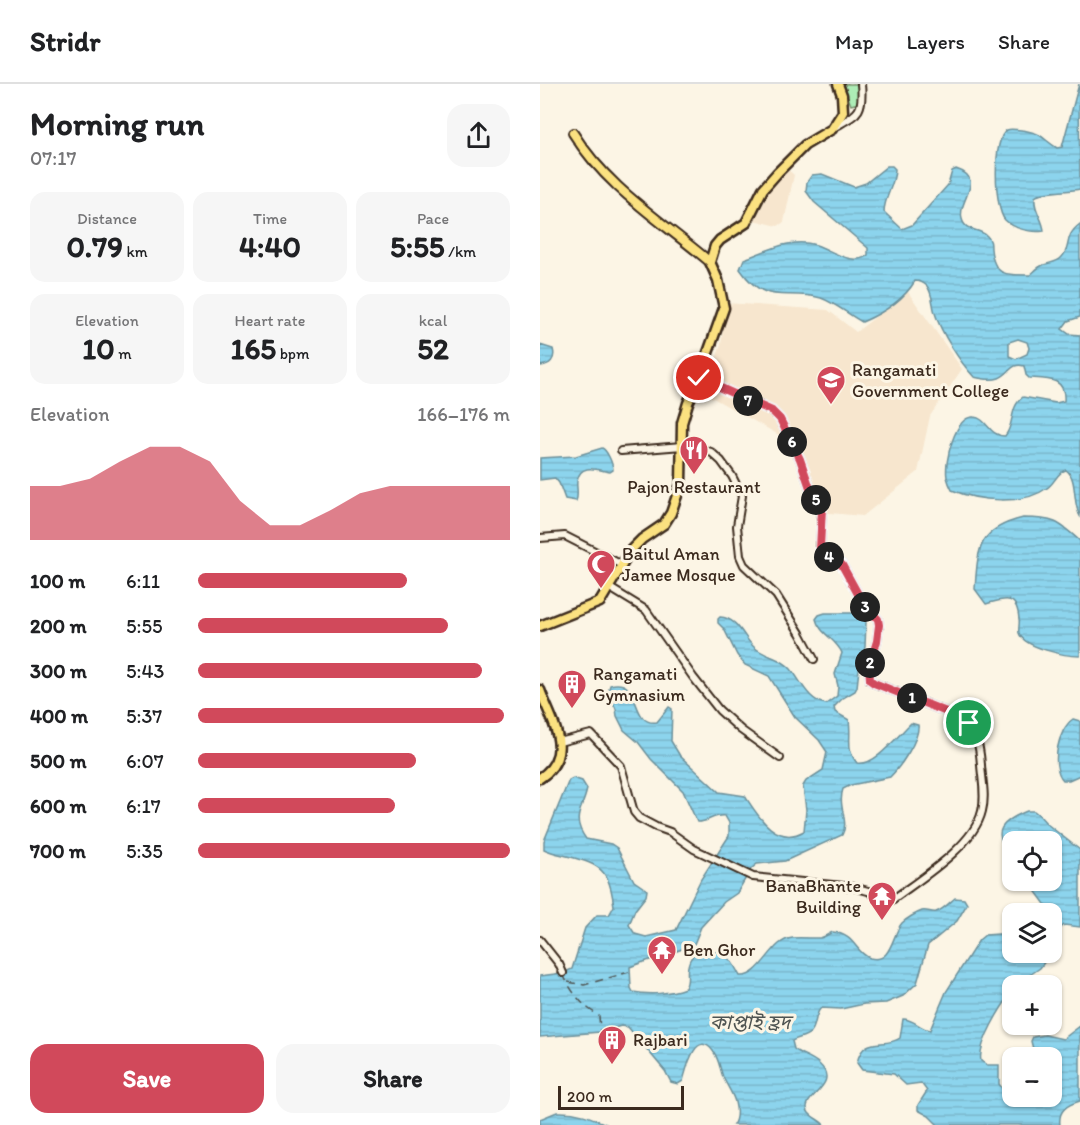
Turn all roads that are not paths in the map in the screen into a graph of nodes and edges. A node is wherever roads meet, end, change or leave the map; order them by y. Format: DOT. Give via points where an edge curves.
graph roads {
  1 [pos="838,84"];
  2 [pos="861,84"];
  3 [pos="832,129"];
  4 [pos="573,133"];
  5 [pos="710,262"];
  6 [pos="699,378"];
  7 [pos="683,449"];
  8 [pos="621,451"];
  9 [pos="540,538"];
  10 [pos="622,565"];
  11 [pos="610,588"];
  12 [pos="540,626"];
  13 [pos="814,659"];
  14 [pos="540,690"];
  15 [pos="559,742"];
  16 [pos="780,758"];
  17 [pos="540,778"];
  18 [pos="540,940"];
  19 [pos="563,974"];
  1 -- 3 [label="highway" via="843,112"];
  2 -- 3 [label="street" via="863,102 857,114"];
  3 -- 5 [label="highway" via="806,145 778,172 763,189 746,223 715,246"];
  4 -- 5 [label="main road" via="598,167 634,203"];
  5 -- 6 [label="highway" via="723,308"];
  6 -- 7 [label="highway" via="682,423"];
  6 -- 15 [label="street" via="772,411 780,419 822,509 820,548 842,565 879,625 869,667 870,680 964,719 973,728 984,799 980,820 948,857 889,901 853,887 753,877 639,818 621,766 591,734"];
  7 -- 8 [label="street"];
  7 -- 10 [label="highway" via="681,484 671,513 664,524 631,550"];
  7 -- 13 [label="street" via="711,452 732,476 742,496 737,526 744,565 776,595"];
  9 -- 10 [label="street" via="565,536"];
  10 -- 11 [label="highway"];
  11 -- 12 [label="highway" via="600,602"];
  11 -- 16 [label="street" via="646,610 719,710"];
  14 -- 15 [label="highway"];
  15 -- 17 [label="highway" via="558,760"];
  18 -- 19 [label="street"];
}
